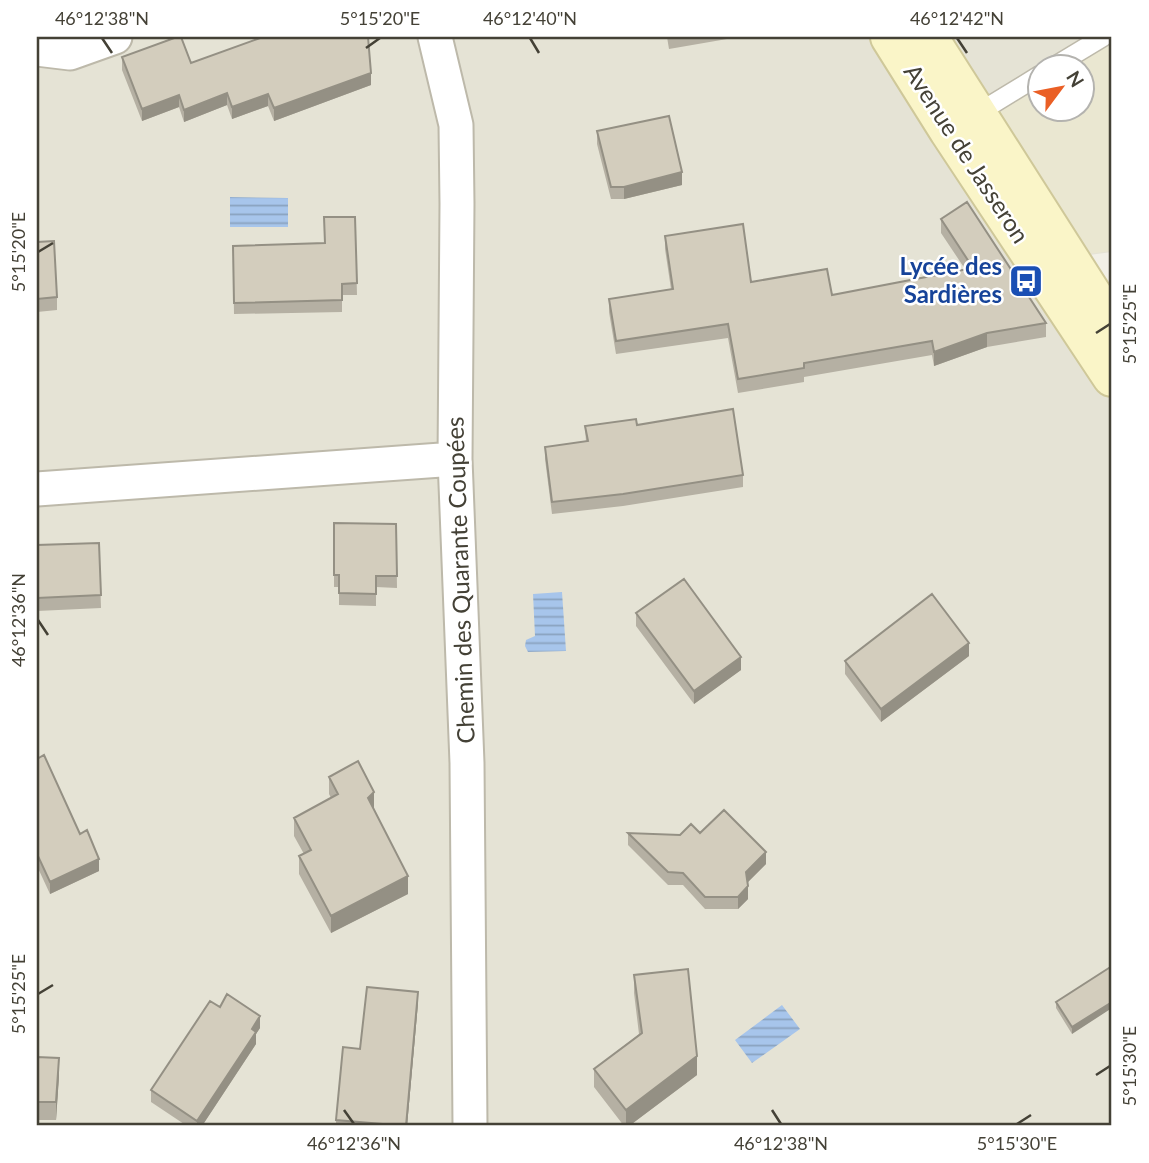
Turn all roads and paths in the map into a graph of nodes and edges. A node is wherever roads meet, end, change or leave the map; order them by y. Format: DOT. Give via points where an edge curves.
graph roads {
  1 [pos="115,37"];
  2 [pos="435,37"];
  3 [pos="890,37"];
  4 [pos="928,37"];
  5 [pos="1103,37"];
  6 [pos="37,49"];
  7 [pos="1078,52"];
  8 [pos="1026,84"];
  9 [pos="963,123"];
  10 [pos="1112,326"];
  11 [pos="1112,377"];
  12 [pos="455,459"];
  13 [pos="37,489"];
  14 [pos="470,1126"];
  1 -- 6 [label="street" via="70,53"];
  2 -- 12 [label="street, Chemin des Quarante Coupées" via="456,125"];
  3 -- 9 [label="main road, Avenue de Jasseron"];
  4 -- 9 [label="main road, Avenue de Jasseron"];
  5 -- 7 [label="lane"];
  8 -- 9 [label="lane"];
  9 -- 10 [label="main road, Avenue de Jasseron"];
  9 -- 11 [label="main road, Avenue de Jasseron"];
  12 -- 13 [label="street"];
  12 -- 14 [label="street, Chemin des Quarante Coupées" via="467,763"];
}
